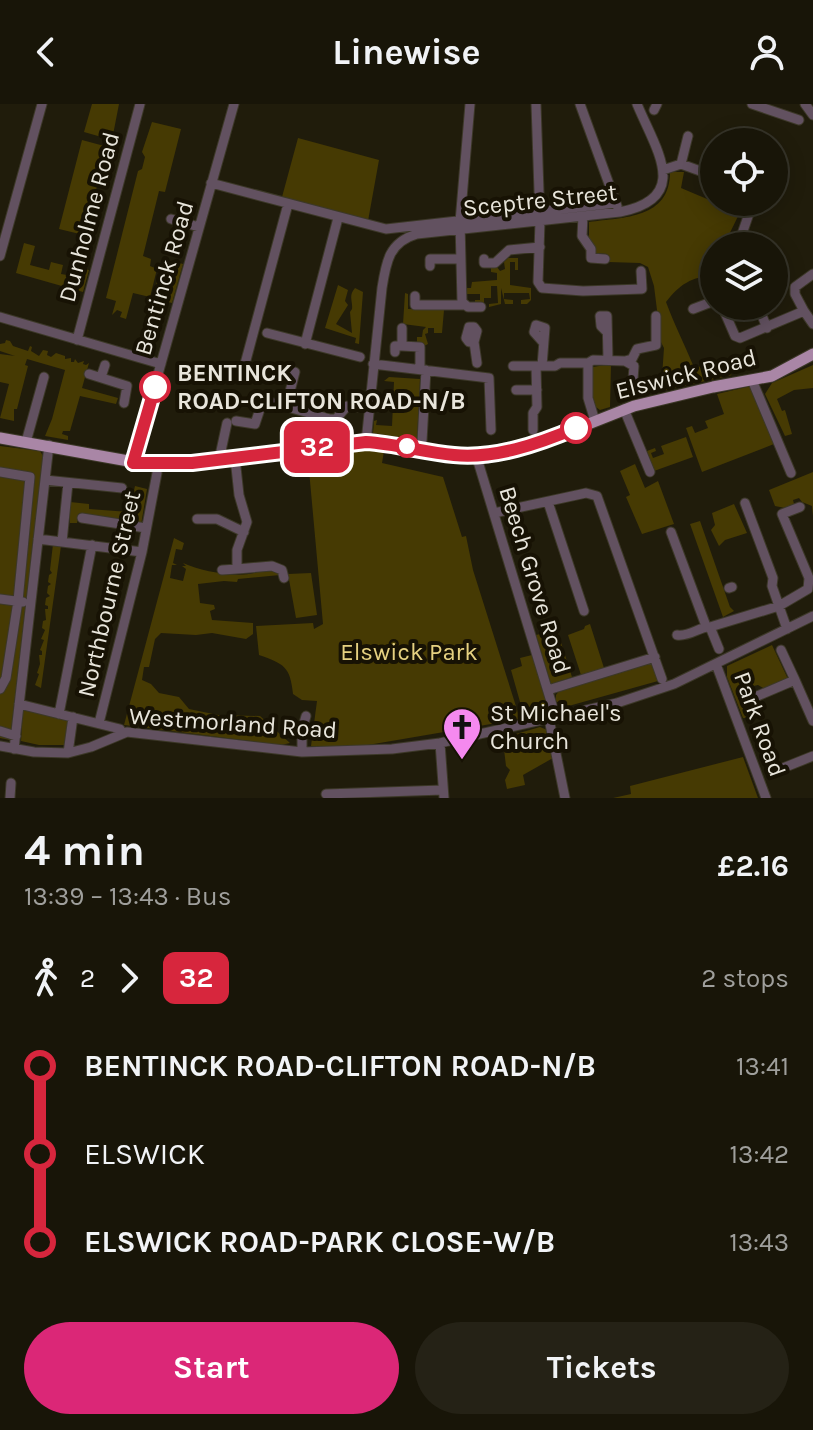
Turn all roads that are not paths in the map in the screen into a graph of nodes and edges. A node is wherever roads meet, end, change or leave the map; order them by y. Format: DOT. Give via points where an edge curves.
graph roads {
  1 [pos="140,104"];
  2 [pos="234,104"];
  3 [pos="470,104"];
  4 [pos="536,104"];
  5 [pos="580,104"];
  6 [pos="637,104"];
  7 [pos="752,104"];
  8 [pos="805,104"];
  9 [pos="39,105"];
  10 [pos="813,115"];
  11 [pos="799,120"];
  12 [pos="688,136"];
  13 [pos="681,164"];
  14 [pos="663,170"];
  15 [pos="700,171"];
  16 [pos="211,183"];
  17 [pos="288,204"];
  18 [pos="618,207"];
  19 [pos="583,216"];
  20 [pos="748,216"];
  21 [pos="539,217"];
  22 [pos="338,218"];
  23 [pos="5,219"];
  24 [pos="171,219"];
  25 [pos="460,226"];
  26 [pos="199,227"];
  27 [pos="743,231"];
  28 [pos="540,247"];
  29 [pos="0,256"];
  30 [pos="456,259"];
  31 [pos="484,259"];
  32 [pos="605,259"];
  33 [pos="430,266"];
  34 [pos="641,271"];
  35 [pos="813,274"];
  36 [pos="415,296"];
  37 [pos="459,305"];
  38 [pos="700,306"];
  39 [pos="481,307"];
  40 [pos="693,309"];
  41 [pos="804,311"];
  42 [pos="656,316"];
  43 [pos="0,317"];
  44 [pos="729,320"];
  45 [pos="764,320"];
  46 [pos="813,324"];
  47 [pos="402,328"];
  48 [pos="767,328"];
  49 [pos="265,331"];
  50 [pos="607,332"];
  51 [pos="77,340"];
  52 [pos="542,341"];
  53 [pos="474,342"];
  54 [pos="305,344"];
  55 [pos="110,349"];
  56 [pos="813,354"];
  57 [pos="365,359"];
  58 [pos="608,359"];
  59 [pos="625,361"];
  60 [pos="540,362"];
  61 [pos="477,363"];
  62 [pos="588,363"];
  63 [pos="161,364"];
  64 [pos="513,366"];
  65 [pos="423,370"];
  66 [pos="295,372"];
  67 [pos="89,374"];
  68 [pos="242,375"];
  69 [pos="44,377"];
  70 [pos="101,377"];
  71 [pos="752,380"];
  72 [pos="516,390"];
  73 [pos="537,390"];
  74 [pos="632,393"];
  75 [pos="124,403"];
  76 [pos="286,407"];
  77 [pos="369,408"];
  78 [pos="624,409"];
  79 [pos="595,421"];
  80 [pos="491,430"];
  81 [pos="533,430"];
  82 [pos="0,438"];
  83 [pos="422,441"];
  84 [pos="26,442"];
  85 [pos="366,442"];
  86 [pos="49,445"];
  87 [pos="476,455"];
  88 [pos="235,458"];
  89 [pos="219,460"];
  90 [pos="133,463"];
  91 [pos="0,472"];
  92 [pos="650,472"];
  93 [pos="157,473"];
  94 [pos="791,473"];
  95 [pos="45,480"];
  96 [pos="68,483"];
  97 [pos="122,488"];
  98 [pos="548,502"];
  99 [pos="745,503"];
  100 [pos="800,507"];
  101 [pos="494,513"];
  102 [pos="82,518"];
  103 [pos="197,519"];
  104 [pos="146,528"];
  105 [pos="244,532"];
  106 [pos="671,532"];
  107 [pos="38,539"];
  108 [pos="62,542"];
  109 [pos="92,545"];
  110 [pos="142,552"];
  111 [pos="237,569"];
  112 [pos="222,570"];
  113 [pos="284,578"];
  114 [pos="0,599"];
  115 [pos="22,602"];
  116 [pos="779,606"];
  117 [pos="584,611"];
  118 [pos="813,616"];
  119 [pos="708,626"];
  120 [pos="787,629"];
  121 [pos="677,635"];
  122 [pos="719,649"];
  123 [pos="781,650"];
  124 [pos="655,657"];
  125 [pos="716,664"];
  126 [pos="662,679"];
  127 [pos="795,680"];
  128 [pos="0,689"];
  129 [pos="548,690"];
  130 [pos="755,697"];
  131 [pos="19,704"];
  132 [pos="59,714"];
  133 [pos="306,716"];
  134 [pos="73,717"];
  135 [pos="552,718"];
  136 [pos="813,721"];
  137 [pos="99,723"];
  138 [pos="0,731"];
  139 [pos="122,733"];
  140 [pos="16,736"];
  141 [pos="440,743"];
  142 [pos="0,746"];
  143 [pos="14,749"];
  144 [pos="302,752"];
  145 [pos="68,753"];
  146 [pos="813,756"];
  147 [pos="783,768"];
  148 [pos="11,783"];
  149 [pos="326,794"];
  150 [pos="443,794"];
  151 [pos="10,798"];
  152 [pos="565,798"];
  153 [pos="766,798"];
  1 -- 51 [label="street, Dunholme Road"];
  2 -- 16 [label="street, Bentinck Road"];
  3 -- 25 [label="street"];
  4 -- 21 [label="street"];
  5 -- 18 [label="street"];
  6 -- 14 [label="street"];
  7 -- 11 [label="street"];
  8 -- 10 [label="street"];
  9 -- 23 [label="street"];
  12 -- 13 [label="street"];
  13 -- 14 [label="street"];
  13 -- 15 [label="street"];
  14 -- 18 [label="street, Sceptre Street" via="661,191 653,201 636,209"];
  16 -- 17 [label="street, Sceptre Street"];
  16 -- 26 [label="street, Bentinck Road"];
  17 -- 22 [label="street, Sceptre Street"];
  17 -- 68 [label="street"];
  18 -- 19 [label="street, Sceptre Street"];
  18 -- 21 [label="street, Sceptre Street"];
  19 -- 21 [label="street, Sceptre Street"];
  19 -- 32 [label="street" via="582,236 591,258"];
  20 -- 27 [label="street"];
  21 -- 25 [label="street, Sceptre Street"];
  21 -- 28 [label="street"];
  22 -- 25 [label="street, Sceptre Street" via="380,228"];
  22 -- 54 [label="street"];
  23 -- 29 [label="street"];
  24 -- 26 [label="street"];
  25 -- 30 [label="street"];
  25 -- 57 [label="street, Sceptre Street" via="397,243 386,263"];
  26 -- 63 [label="street, Bentinck Road"];
  28 -- 31 [label="street" via="509,250 500,264"];
  28 -- 34 [label="street" via="540,292 642,289"];
  30 -- 33 [label="street" via="430,259"];
  30 -- 37 [label="street"];
  35 -- 41 [label="street" via="795,287"];
  36 -- 37 [label="street" via="415,305"];
  37 -- 39 [label="street"];
  38 -- 40 [label="street"];
  41 -- 46 [label="street"];
  41 -- 48 [label="street"];
  42 -- 59 [label="street" via="656,345 637,349"];
  43 -- 51 [label="street"];
  44 -- 48 [label="street" via="737,338"];
  45 -- 48 [label="street"];
  47 -- 65 [label="street" via="399,349 417,346"];
  49 -- 54 [label="street"];
  50 -- 58 [label="street"];
  51 -- 55 [label="street"];
  52 -- 60 [label="street"];
  53 -- 61 [label="street"];
  54 -- 57 [label="street"];
  55 -- 63 [label="street"];
  55 -- 70 [label="street"];
  56 -- 71 [label="main road, Elswick Road" via="780,373"];
  57 -- 65 [label="street"];
  57 -- 77 [label="street"];
  58 -- 59 [label="street"];
  58 -- 62 [label="street"];
  59 -- 74 [label="street" via="634,366"];
  60 -- 62 [label="street"];
  60 -- 64 [label="street"];
  60 -- 73 [label="street"];
  62 -- 79 [label="street" via="588,404"];
  63 -- 90 [label="street, Bentinck Road"];
  65 -- 80 [label="street" via="489,378"];
  65 -- 83 [label="street"];
  66 -- 76 [label="street"];
  67 -- 70 [label="street"];
  69 -- 84 [label="street"];
  70 -- 75 [label="street" via="127,386"];
  71 -- 78 [label="main road, Elswick Road"];
  71 -- 94 [label="street"];
  72 -- 73 [label="street"];
  73 -- 81 [label="street" via="542,407 533,413"];
  76 -- 77 [label="street" via="330,419 347,406"];
  76 -- 89 [label="street" via="263,400 255,424 232,422"];
  77 -- 85 [label="street"];
  78 -- 79 [label="main road, Elswick Road"];
  78 -- 92 [label="street"];
  79 -- 87 [label="main road, Elswick Road" via="532,444"];
  82 -- 84 [label="main road, Elswick Road"];
  84 -- 86 [label="main road, Elswick Road"];
  85 -- 87 [label="main road, Elswick Road"];
  85 -- 88 [label="main road, Elswick Road"];
  86 -- 90 [label="main road, Elswick Road"];
  86 -- 95 [label="street"];
  87 -- 101 [label="street, Beech Grove Road"];
  88 -- 89 [label="main road, Elswick Road"];
  88 -- 105 [label="street" via="247,518"];
  89 -- 90 [label="main road, Elswick Road"];
  91 -- 115 [label="street" via="30,477"];
  93 -- 104 [label="street, Northbourne Street"];
  95 -- 96 [label="street"];
  95 -- 107 [label="street"];
  96 -- 97 [label="street" via="100,490"];
  96 -- 108 [label="street"];
  98 -- 101 [label="street"];
  98 -- 117 [label="street"];
  98 -- 124 [label="street" via="586,493 597,496"];
  99 -- 116 [label="street"];
  100 -- 116 [label="street" via="782,514 809,586"];
  101 -- 129 [label="street, Beech Grove Road"];
  102 -- 104 [label="street"];
  103 -- 105 [label="street" via="217,519"];
  104 -- 110 [label="street, Northbourne Street"];
  105 -- 111 [label="street"];
  106 -- 119 [label="street"];
  107 -- 108 [label="street"];
  107 -- 131 [label="street"];
  108 -- 109 [label="street"];
  109 -- 110 [label="street"];
  109 -- 132 [label="street"];
  110 -- 137 [label="street, Northbourne Street"];
  111 -- 112 [label="street"];
  111 -- 113 [label="street" via="272,566 282,570"];
  114 -- 115 [label="street"];
  115 -- 128 [label="street"];
  116 -- 119 [label="street"];
  116 -- 120 [label="street"];
  118 -- 120 [label="street, Westmorland Road"];
  119 -- 121 [label="street"];
  119 -- 122 [label="street"];
  120 -- 125 [label="street, Westmorland Road"];
  123 -- 127 [label="street"];
  124 -- 126 [label="street"];
  124 -- 129 [label="street"];
  125 -- 135 [label="street, Westmorland Road" via="617,703"];
  125 -- 153 [label="street, Park Road"];
  127 -- 130 [label="street"];
  127 -- 136 [label="street"];
  129 -- 135 [label="street, Beech Grove Road"];
  131 -- 132 [label="street"];
  131 -- 140 [label="street"];
  132 -- 134 [label="street"];
  133 -- 144 [label="street"];
  134 -- 137 [label="street"];
  134 -- 145 [label="street"];
  135 -- 141 [label="street, Westmorland Road"];
  135 -- 152 [label="street, Beech Grove Road"];
  137 -- 139 [label="street"];
  138 -- 140 [label="street"];
  139 -- 144 [label="street, Westmorland Road"];
  139 -- 145 [label="street, Westmorland Road"];
  140 -- 143 [label="street"];
  141 -- 144 [label="street, Westmorland Road"];
  141 -- 150 [label="street"];
  142 -- 143 [label="street, Westmorland Road"];
  143 -- 145 [label="street, Westmorland Road"];
  146 -- 147 [label="street"];
  148 -- 151 [label="street"];
  149 -- 150 [label="street"];
}
